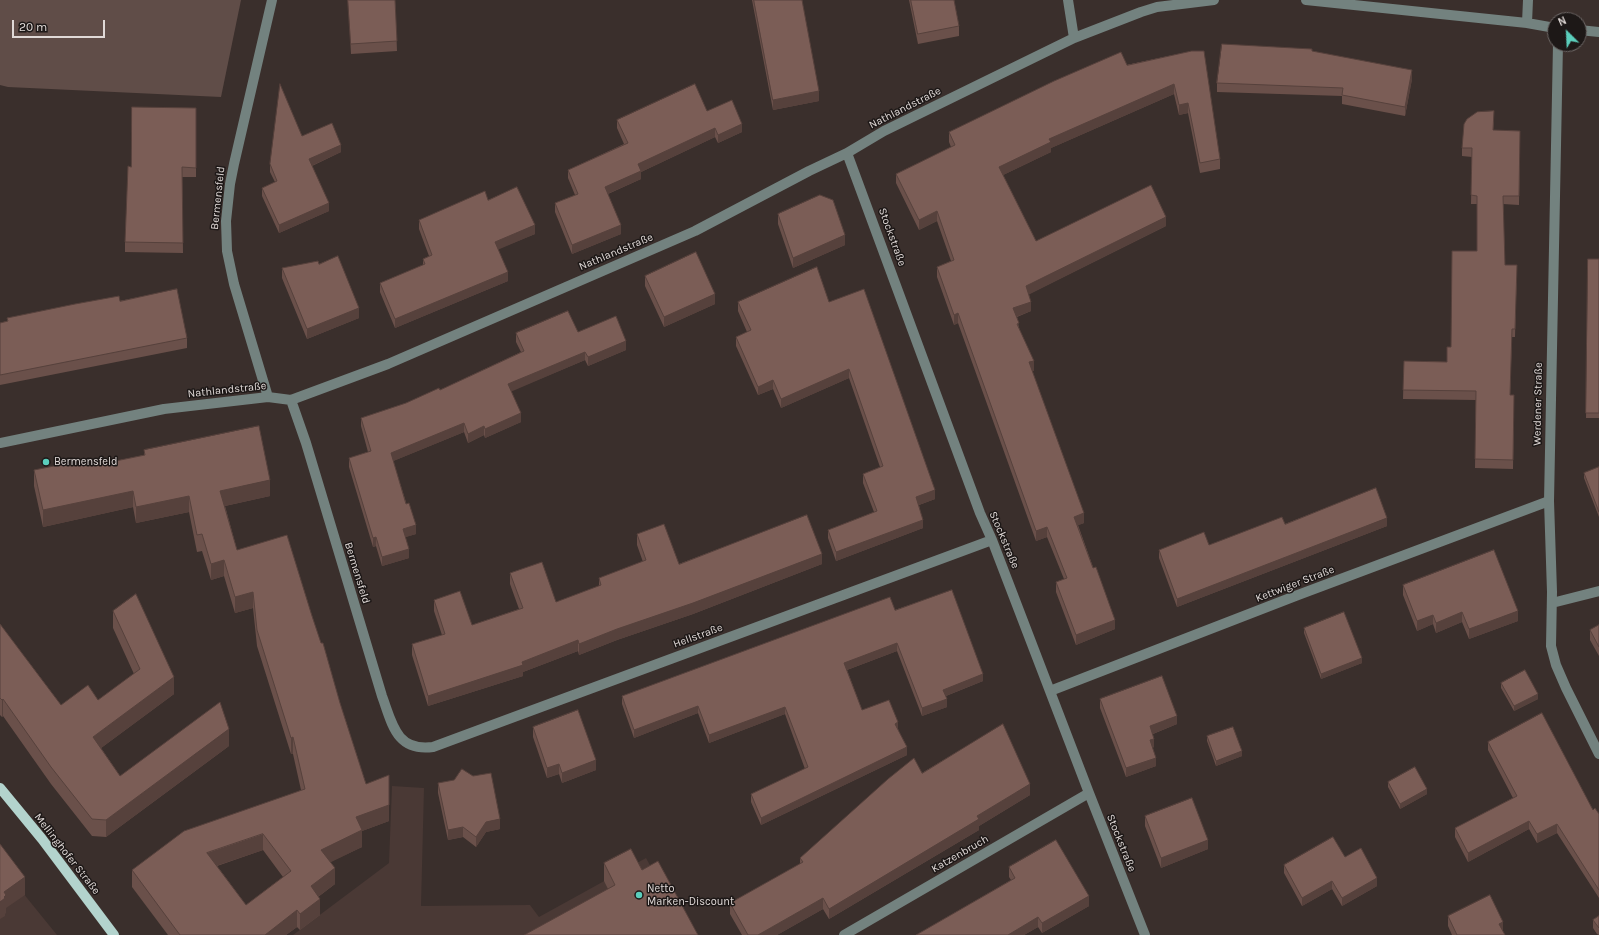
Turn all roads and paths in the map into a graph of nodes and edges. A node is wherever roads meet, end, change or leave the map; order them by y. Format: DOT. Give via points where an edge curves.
graph roads {
  1 [pos="272,0"];
  2 [pos="1068,0"];
  3 [pos="1214,0"];
  4 [pos="1306,0"];
  5 [pos="1528,0"];
  6 [pos="1527,23"];
  7 [pos="1547,27"];
  8 [pos="1587,31"];
  9 [pos="1599,32"];
  10 [pos="1074,38"];
  11 [pos="1558,52"];
  12 [pos="847,153"];
  13 [pos="268,397"];
  14 [pos="291,400"];
  15 [pos="0,443"];
  16 [pos="1549,501"];
  17 [pos="992,540"];
  18 [pos="1599,591"];
  19 [pos="1552,603"];
  20 [pos="1050,691"];
  21 [pos="411,745"];
  22 [pos="1599,754"];
  23 [pos="0,788"];
  24 [pos="1089,793"];
  25 [pos="114,935"];
  26 [pos="844,935"];
  27 [pos="1145,935"];
  1 -- 13 [label="street, Bermensfeld" via="234,164 226,227 229,263"];
  2 -- 10 [label="street"];
  3 -- 10 [label="street, Nathlandstraße" via="1152,9"];
  4 -- 6 [label="street"];
  5 -- 6 [label="street"];
  6 -- 7 [label="street"];
  8 -- 9 [label="street"];
  10 -- 12 [label="street, Nathlandstraße" via="884,132"];
  11 -- 16 [label="street, Werdener Straße"];
  12 -- 14 [label="street, Nathlandstraße" via="695,231 388,364"];
  12 -- 17 [label="street, Stockstraße"];
  13 -- 14 [label="street, Nathlandstraße"];
  13 -- 15 [label="street, Nathlandstraße" via="150,412"];
  14 -- 21 [label="street, Bermensfeld" via="382,696 395,732"];
  16 -- 19 [label="street, Werdener Straße"];
  16 -- 20 [label="street, Kettwiger Straße"];
  17 -- 20 [label="street, Stockstraße"];
  17 -- 21 [label="street, Hellstraße" via="433,747"];
  18 -- 19 [label="street"];
  19 -- 22 [label="street, Werdener Straße" via="1551,646 1556,665 1573,705"];
  20 -- 24 [label="street, Stockstraße"];
  23 -- 25 [label="main road, Mellinghofer Straße"];
  24 -- 26 [label="street, Katzenbruch"];
  24 -- 27 [label="street, Stockstraße"];
}
